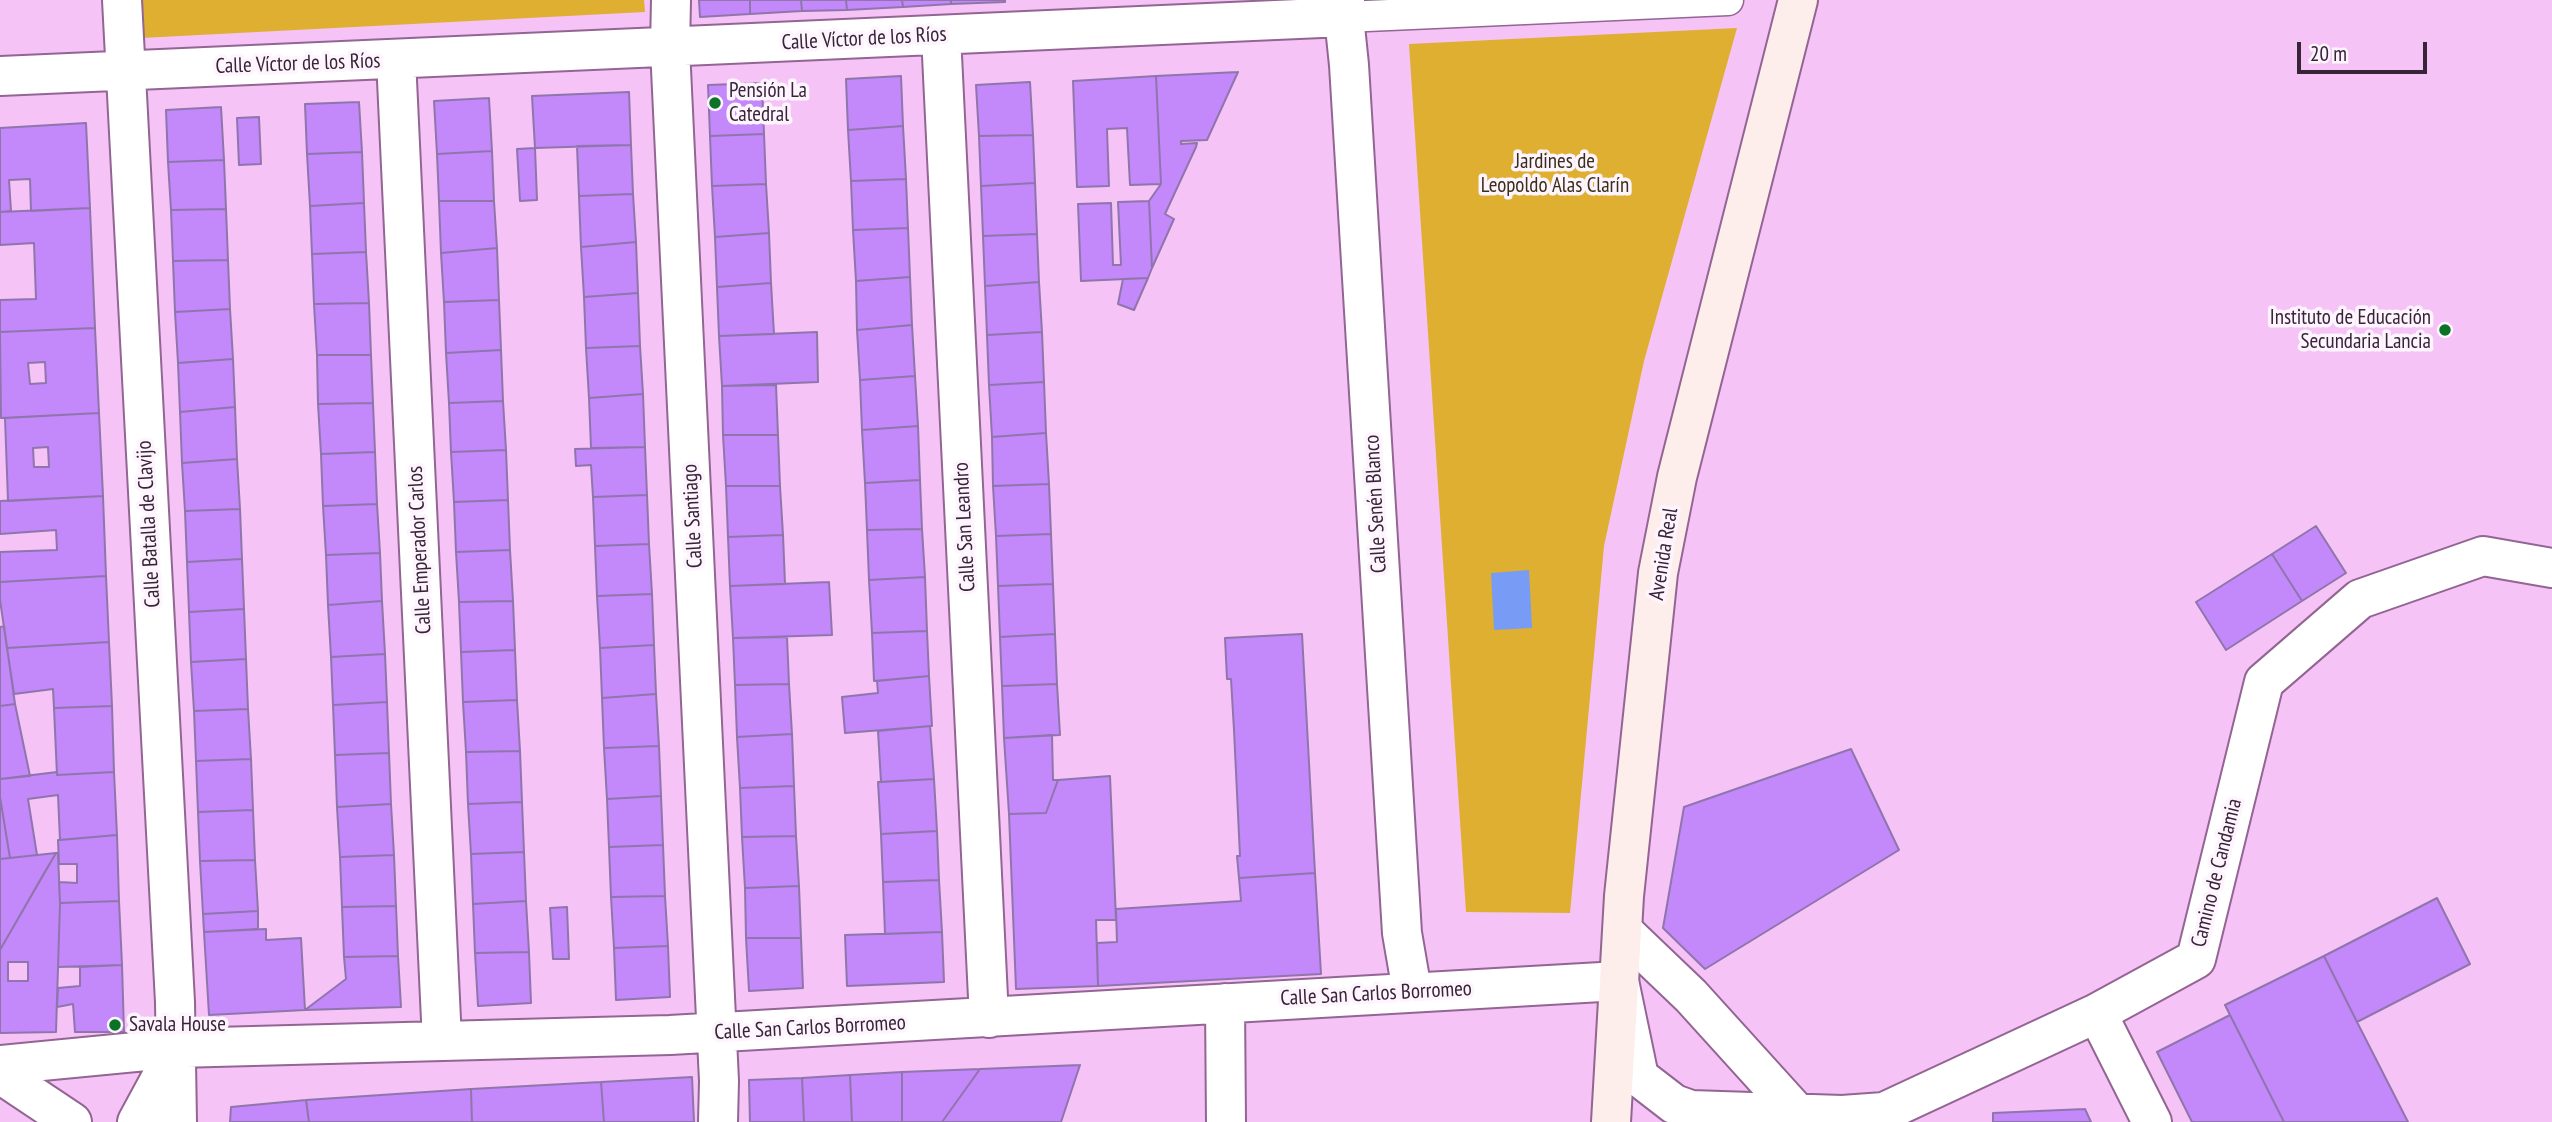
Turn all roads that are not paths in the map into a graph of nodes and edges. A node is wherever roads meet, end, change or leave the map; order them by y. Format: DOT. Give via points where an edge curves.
graph roads {
  1 [pos="122,0"];
  2 [pos="671,0"];
  3 [pos="1728,0"];
  4 [pos="1798,0"];
  5 [pos="1345,8"];
  6 [pos="941,35"];
  7 [pos="670,48"];
  8 [pos="397,60"];
  9 [pos="125,71"];
  10 [pos="0,76"];
  11 [pos="2552,568"];
  12 [pos="1623,931"];
  13 [pos="1619,981"];
  14 [pos="1412,991"];
  15 [pos="1225,1003"];
  16 [pos="2097,1013"];
  17 [pos="989,1018"];
  18 [pos="717,1033"];
  19 [pos="442,1041"];
  20 [pos="177,1048"];
  21 [pos="0,1065"];
  22 [pos="0,1074"];
  23 [pos="1671,1113"];
  24 [pos="1797,1114"];
  25 [pos="72,1122"];
  26 [pos="137,1122"];
  27 [pos="177,1122"];
  28 [pos="718,1122"];
  29 [pos="1226,1122"];
  30 [pos="1611,1122"];
  31 [pos="2152,1122"];
  1 -- 9 [label="street, Calle Batalla de Clavijo"];
  2 -- 7 [label="street, Calle Santiago"];
  3 -- 5 [label="street, Calle Víctor de los Ríos"];
  4 -- 12 [label="main road, Avenida Real" via="1677,477 1658,573"];
  5 -- 6 [label="street, Calle Víctor de los Ríos"];
  5 -- 14 [label="street, Calle Senén Blanco" via="1402,933"];
  6 -- 7 [label="street, Calle Víctor de los Ríos"];
  6 -- 17 [label="street, Calle San Leandro"];
  7 -- 8 [label="street, Calle Víctor de los Ríos"];
  7 -- 18 [label="street, Calle Santiago"];
  8 -- 9 [label="street, Calle Víctor de los Ríos"];
  8 -- 19 [label="street, Calle Emperador Carlos"];
  9 -- 10 [label="street, Calle Víctor de los Ríos"];
  9 -- 20 [label="street, Calle Batalla de Clavijo"];
  11 -- 16 [label="street, Camino de Candamia" via="2483,556 2360,599 2264,682 2196,959"];
  12 -- 13 [label="main road, Avenida Real"];
  12 -- 24 [label="street" via="1691,996"];
  13 -- 14 [label="street, Calle San Carlos Borromeo"];
  13 -- 23 [label="street, Camino de Candamia" via="1639,1077"];
  13 -- 30 [label="main road, Avenida Real"];
  14 -- 15 [label="street, Calle San Carlos Borromeo"];
  15 -- 17 [label="street, Calle San Carlos Borromeo"];
  15 -- 29 [label="street"];
  16 -- 24 [label="street, Camino de Candamia" via="1884,1112"];
  16 -- 31 [label="street"];
  17 -- 18 [label="street, Calle San Carlos Borromeo"];
  18 -- 19 [label="street, Calle San Carlos Borromeo"];
  18 -- 28 [label="street, Calle Santiago"];
  19 -- 20 [label="street, Calle San Carlos Borromeo"];
  20 -- 21 [label="street, Calle San Carlos Borromeo"];
  20 -- 26 [label="street"];
  20 -- 27 [label="street, Calle Batalla de Clavijo"];
  22 -- 25 [label="street"];
  23 -- 24 [label="street, Camino de Candamia"];
}
